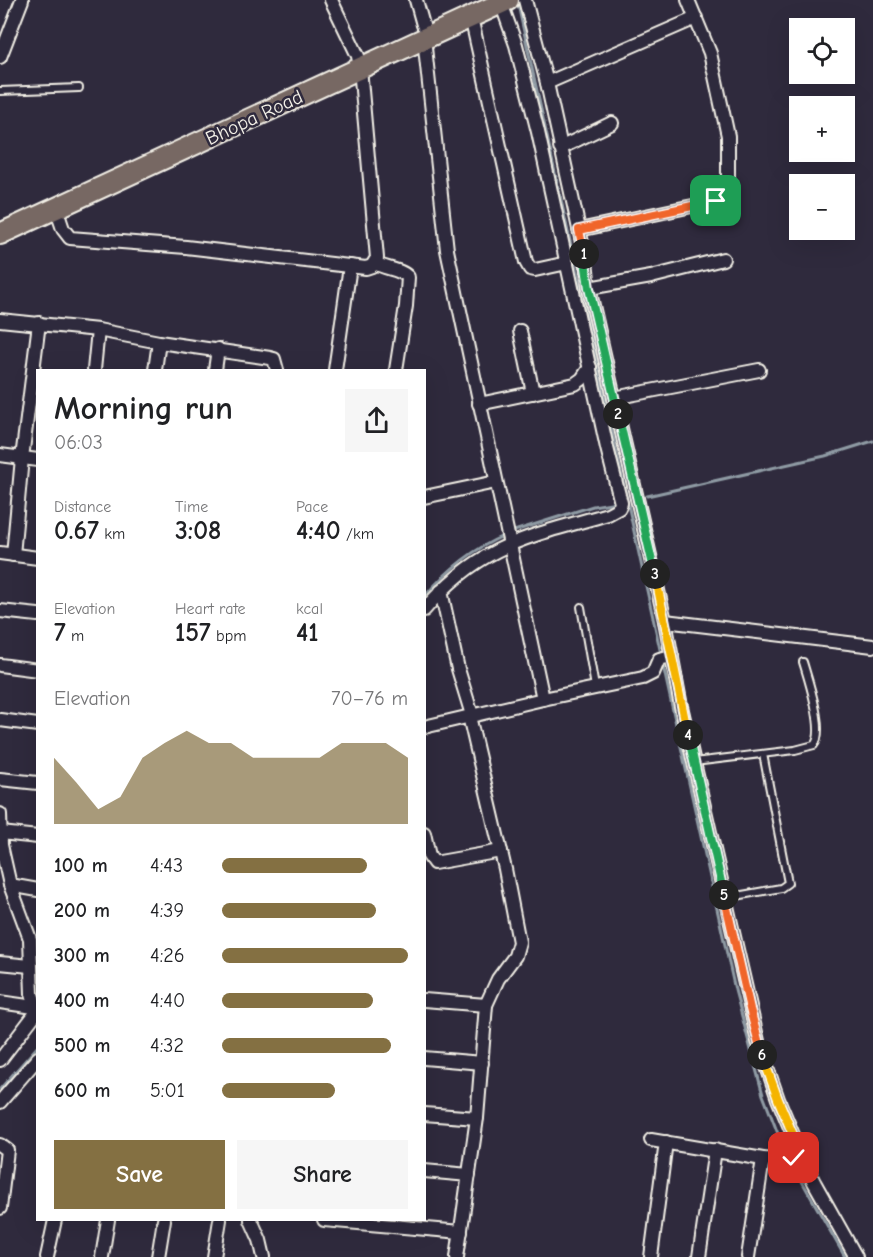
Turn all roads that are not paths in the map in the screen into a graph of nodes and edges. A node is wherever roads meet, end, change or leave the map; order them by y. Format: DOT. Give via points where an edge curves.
graph roads {
  1 [pos="22,0"];
  2 [pos="331,0"];
  3 [pos="416,0"];
  4 [pos="525,0"];
  5 [pos="688,0"];
  6 [pos="503,1"];
  7 [pos="476,8"];
  8 [pos="696,18"];
  9 [pos="424,32"];
  10 [pos="0,57"];
  11 [pos="359,62"];
  12 [pos="547,83"];
  13 [pos="79,88"];
  14 [pos="0,91"];
  15 [pos="612,123"];
  16 [pos="561,148"];
  17 [pos="56,208"];
  18 [pos="0,222"];
  19 [pos="579,230"];
  20 [pos="0,234"];
  21 [pos="723,259"];
  22 [pos="375,263"];
  23 [pos="567,263"];
  24 [pos="350,266"];
  25 [pos="589,288"];
  26 [pos="0,320"];
  27 [pos="39,323"];
  28 [pos="99,330"];
  29 [pos="520,331"];
  30 [pos="159,342"];
  31 [pos="218,349"];
  32 [pos="590,367"];
  33 [pos="94,369"];
  34 [pos="155,369"];
  35 [pos="215,369"];
  36 [pos="277,369"];
  37 [pos="335,369"];
  38 [pos="396,369"];
  39 [pos="759,370"];
  40 [pos="532,393"];
  41 [pos="614,398"];
  42 [pos="479,404"];
  43 [pos="0,455"];
  44 [pos="22,458"];
  45 [pos="36,460"];
  46 [pos="496,482"];
  47 [pos="426,497"];
  48 [pos="507,535"];
  49 [pos="6,554"];
  50 [pos="36,558"];
  51 [pos="441,591"];
  52 [pos="581,607"];
  53 [pos="426,608"];
  54 [pos="0,611"];
  55 [pos="36,615"];
  56 [pos="666,621"];
  57 [pos="873,646"];
  58 [pos="665,657"];
  59 [pos="803,662"];
  60 [pos="0,665"];
  61 [pos="36,670"];
  62 [pos="595,687"];
  63 [pos="543,699"];
  64 [pos="470,716"];
  65 [pos="0,720"];
  66 [pos="36,725"];
  67 [pos="426,727"];
  68 [pos="763,754"];
  69 [pos="694,762"];
  70 [pos="0,779"];
  71 [pos="36,783"];
  72 [pos="0,814"];
  73 [pos="0,819"];
  74 [pos="1,833"];
  75 [pos="36,837"];
  76 [pos="426,842"];
  77 [pos="501,851"];
  78 [pos="10,885"];
  79 [pos="36,890"];
  80 [pos="724,898"];
  81 [pos="0,901"];
  82 [pos="15,903"];
  83 [pos="34,939"];
  84 [pos="0,963"];
  85 [pos="30,966"];
  86 [pos="426,999"];
  87 [pos="0,1002"];
  88 [pos="486,1005"];
  89 [pos="36,1011"];
  90 [pos="426,1058"];
  91 [pos="0,1060"];
  92 [pos="36,1060"];
  93 [pos="483,1064"];
  94 [pos="0,1102"];
  95 [pos="426,1114"];
  96 [pos="477,1118"];
  97 [pos="651,1140"];
  98 [pos="666,1142"];
  99 [pos="0,1145"];
  100 [pos="715,1150"];
  101 [pos="794,1158"];
  102 [pos="763,1159"];
  103 [pos="426,1172"];
  104 [pos="469,1175"];
  105 [pos="0,1208"];
  106 [pos="55,1221"];
  107 [pos="108,1221"];
  108 [pos="164,1221"];
  109 [pos="220,1221"];
  110 [pos="252,1221"];
  111 [pos="335,1221"];
  112 [pos="461,1232"];
  113 [pos="47,1257"];
  114 [pos="102,1257"];
  115 [pos="158,1257"];
  116 [pos="214,1257"];
  117 [pos="264,1257"];
  118 [pos="457,1257"];
  119 [pos="651,1257"];
  120 [pos="699,1257"];
  121 [pos="748,1257"];
  122 [pos="856,1257"];
  1 -- 10 [label="street"];
  2 -- 11 [label="street"];
  3 -- 9 [label="street"];
  4 -- 12 [label="street"];
  5 -- 8 [label="street"];
  6 -- 7 [label="main road, Bhopa Road"];
  6 -- 23 [label="street"];
  7 -- 9 [label="main road, Bhopa Road"];
  7 -- 23 [label="street" via="526,262 535,270"];
  8 -- 12 [label="street"];
  8 -- 19 [label="street" via="710,53 728,136 728,187 724,196 716,201"];
  9 -- 11 [label="main road, Bhopa Road"];
  9 -- 42 [label="street" via="447,250"];
  11 -- 17 [label="main road, Bhopa Road"];
  11 -- 18 [label="main road, Bhopa Road"];
  11 -- 22 [label="street"];
  12 -- 16 [label="street"];
  13 -- 14 [label="lane"];
  15 -- 16 [label="street"];
  16 -- 19 [label="street"];
  17 -- 20 [label="main road, Bhopa Road"];
  17 -- 24 [label="street" via="70,238"];
  19 -- 25 [label="street"];
  21 -- 25 [label="street"];
  22 -- 24 [label="street" via="366,268"];
  22 -- 38 [label="street" via="408,277"];
  23 -- 32 [label="street"];
  24 -- 37 [label="street"];
  25 -- 41 [label="street"];
  26 -- 27 [label="street"];
  27 -- 28 [label="street"];
  27 -- 44 [label="street"];
  28 -- 30 [label="street"];
  28 -- 33 [label="street"];
  29 -- 40 [label="street"];
  30 -- 31 [label="street"];
  30 -- 34 [label="street"];
  31 -- 35 [label="street"];
  31 -- 36 [label="street" via="274,359"];
  32 -- 40 [label="street" via="575,384"];
  32 -- 48 [label="street" via="621,506 608,514 538,533"];
  39 -- 41 [label="street"];
  40 -- 42 [label="street"];
  41 -- 56 [label="street"];
  42 -- 46 [label="street"];
  43 -- 44 [label="street"];
  44 -- 45 [label="street"];
  44 -- 49 [label="street"];
  46 -- 47 [label="street"];
  46 -- 48 [label="street"];
  48 -- 51 [label="street"];
  48 -- 63 [label="street"];
  49 -- 50 [label="street"];
  51 -- 53 [label="street"];
  51 -- 64 [label="street"];
  52 -- 62 [label="lane"];
  54 -- 55 [label="street"];
  56 -- 57 [label="street"];
  56 -- 58 [label="street"];
  58 -- 62 [label="street" via="650,676"];
  58 -- 69 [label="street"];
  59 -- 68 [label="lane" via="815,709 818,741 808,748"];
  60 -- 61 [label="street"];
  62 -- 63 [label="street"];
  63 -- 64 [label="street"];
  64 -- 67 [label="street"];
  64 -- 77 [label="street"];
  65 -- 66 [label="street"];
  68 -- 69 [label="lane"];
  68 -- 80 [label="lane" via="788,883 781,888"];
  69 -- 80 [label="street"];
  70 -- 71 [label="street"];
  72 -- 73 [label="street"];
  73 -- 74 [label="street"];
  74 -- 75 [label="street"];
  74 -- 78 [label="street"];
  76 -- 77 [label="street" via="434,863"];
  77 -- 88 [label="street" via="519,942"];
  78 -- 79 [label="street"];
  78 -- 82 [label="street"];
  80 -- 101 [label="street" via="758,1041"];
  81 -- 82 [label="street"];
  82 -- 83 [label="street"];
  83 -- 85 [label="street"];
  84 -- 85 [label="street"];
  85 -- 89 [label="street"];
  86 -- 88 [label="street"];
  87 -- 89 [label="street"];
  88 -- 93 [label="street"];
  89 -- 91 [label="street"];
  90 -- 93 [label="street"];
  92 -- 94 [label="street"];
  93 -- 96 [label="street"];
  95 -- 96 [label="street"];
  96 -- 104 [label="street"];
  97 -- 98 [label="street"];
  98 -- 100 [label="street"];
  98 -- 119 [label="street"];
  99 -- 105 [label="street" via="7,1150"];
  100 -- 102 [label="street"];
  100 -- 120 [label="street"];
  101 -- 102 [label="street"];
  101 -- 122 [label="street"];
  102 -- 121 [label="street"];
  103 -- 104 [label="street"];
  104 -- 112 [label="street"];
  106 -- 113 [label="street"];
  107 -- 114 [label="street"];
  108 -- 115 [label="street"];
  109 -- 116 [label="street"];
  110 -- 117 [label="street"];
  111 -- 112 [label="street"];
  112 -- 118 [label="street"];
}
